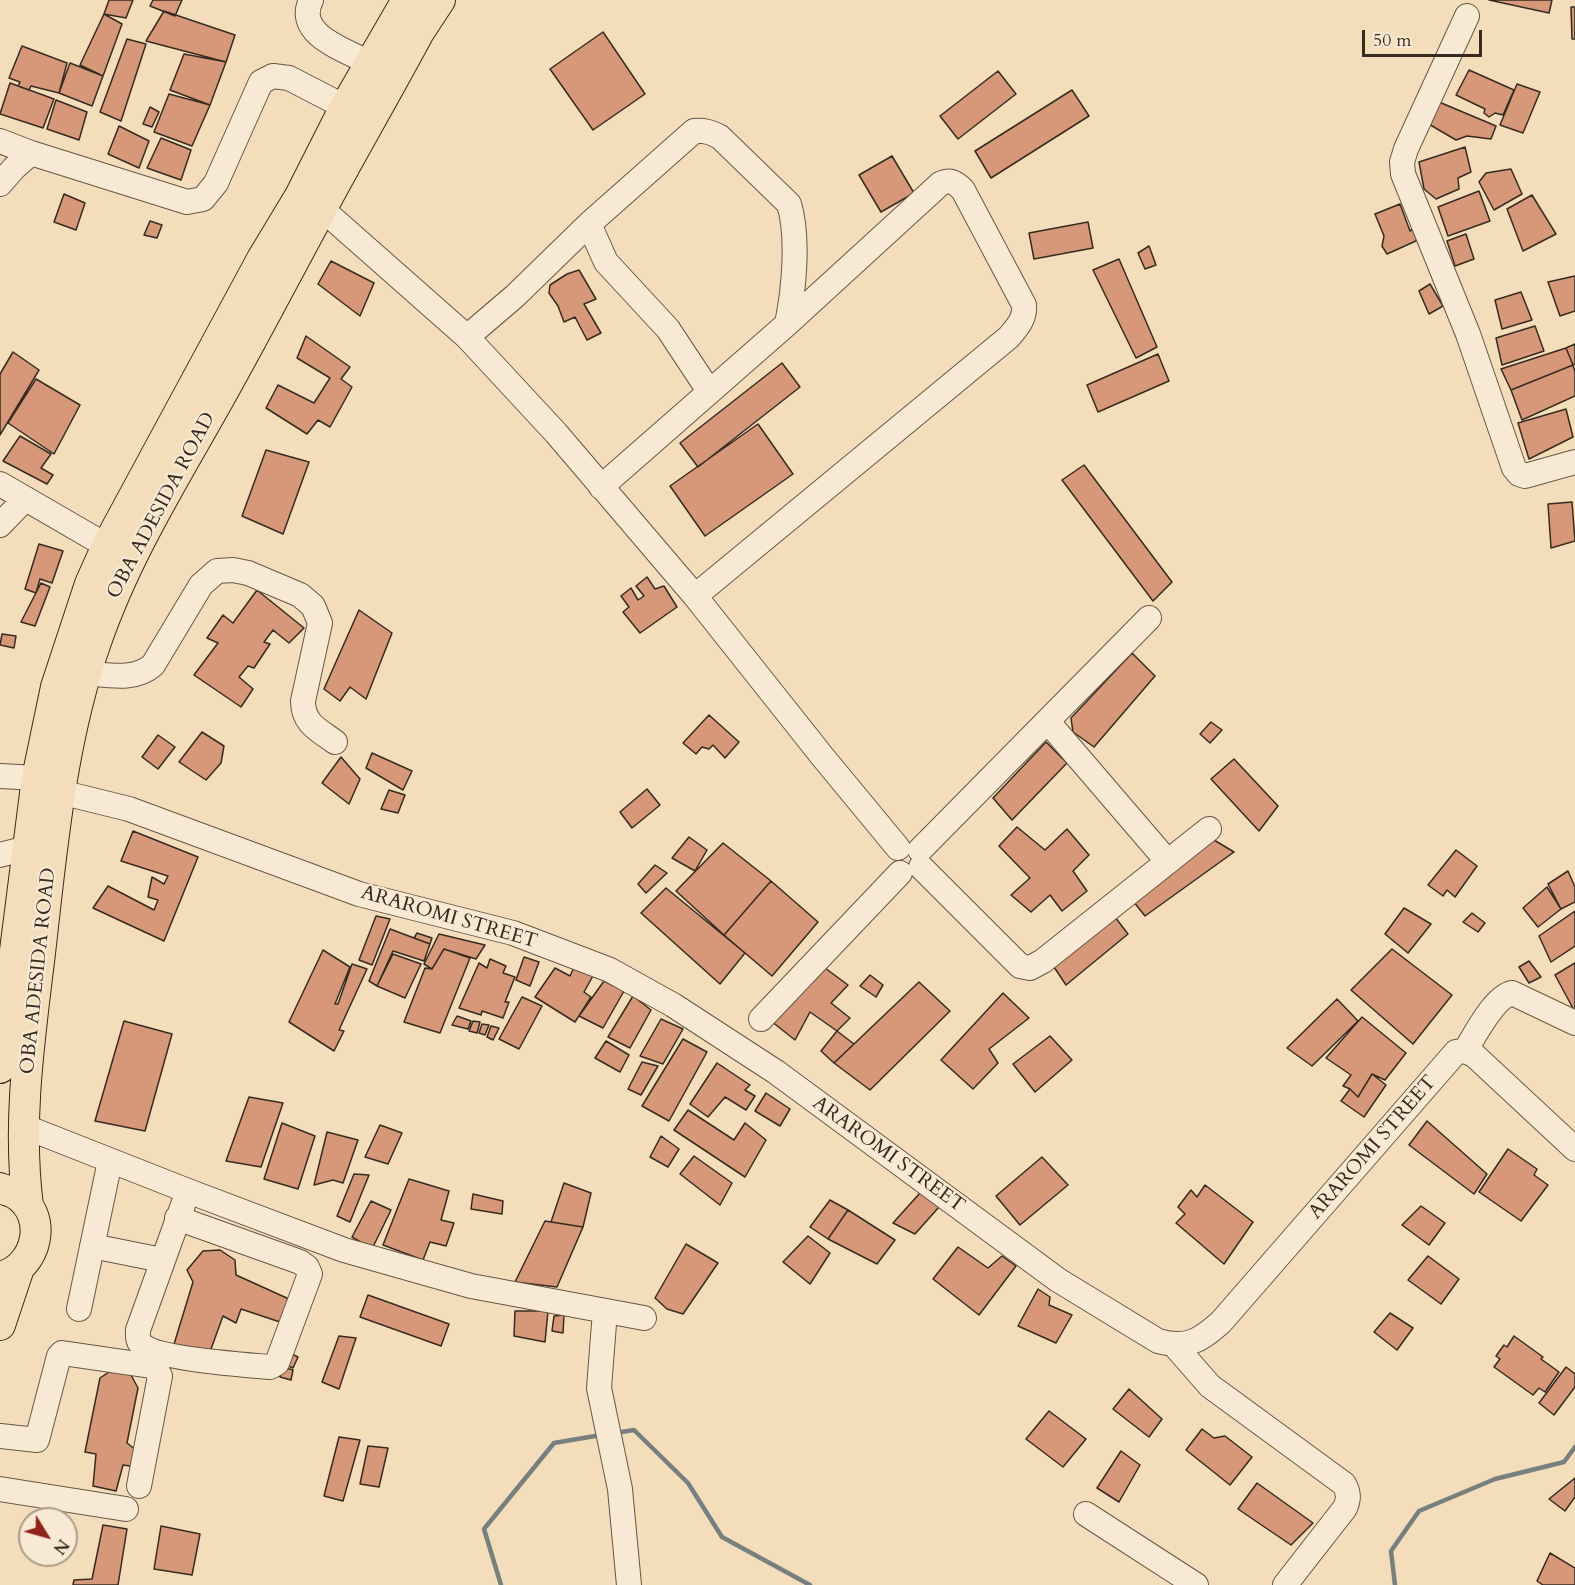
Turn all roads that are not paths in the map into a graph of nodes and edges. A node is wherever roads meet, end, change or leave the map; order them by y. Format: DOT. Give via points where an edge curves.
graph roads {
  1 [pos="311,0"];
  2 [pos="407,0"];
  3 [pos="440,0"];
  4 [pos="1467,16"];
  5 [pos="370,63"];
  6 [pos="345,107"];
  7 [pos="0,141"];
  8 [pos="31,153"];
  9 [pos="0,184"];
  10 [pos="311,202"];
  11 [pos="589,224"];
  12 [pos="566,247"];
  13 [pos="606,262"];
  14 [pos="787,324"];
  15 [pos="467,337"];
  16 [pos="709,391"];
  17 [pos="1575,462"];
  18 [pos="0,484"];
  19 [pos="601,487"];
  20 [pos="25,499"];
  21 [pos="0,525"];
  22 [pos="107,546"];
  23 [pos="695,596"];
  24 [pos="1149,618"];
  25 [pos="87,673"];
  26 [pos="1047,722"];
  27 [pos="335,742"];
  28 [pos="0,777"];
  29 [pos="48,785"];
  30 [pos="1209,830"];
  31 [pos="13,851"];
  32 [pos="910,860"];
  33 [pos="1168,862"];
  34 [pos="760,1019"];
  35 [pos="1575,1023"];
  36 [pos="1465,1051"];
  37 [pos="0,1068"];
  38 [pos="23,1126"];
  39 [pos="1575,1149"];
  40 [pos="110,1161"];
  41 [pos="0,1188"];
  42 [pos="188,1191"];
  43 [pos="28,1206"];
  44 [pos="177,1218"];
  45 [pos="92,1246"];
  46 [pos="162,1260"];
  47 [pos="10,1273"];
  48 [pos="79,1308"];
  49 [pos="605,1311"];
  50 [pos="644,1318"];
  51 [pos="0,1325"];
  52 [pos="1175,1346"];
  53 [pos="0,1436"];
  54 [pos="139,1486"];
  55 [pos="0,1489"];
  56 [pos="126,1509"];
  57 [pos="1086,1514"];
  58 [pos="629,1585"];
  59 [pos="1196,1585"];
  60 [pos="1285,1585"];
  1 -- 5 [label="street" via="310,26 319,36"];
  2 -- 5 [label="main road, OBA ADESIDA ROAD"];
  3 -- 10 [label="main road, OBA ADESIDA ROAD"];
  4 -- 17 [label="street" via="1406,149 1403,174 1468,333 1514,468 1525,476"];
  5 -- 6 [label="main road, OBA ADESIDA ROAD"];
  6 -- 8 [label="street" via="289,78 273,76 261,82 216,183 203,199 187,202"];
  6 -- 10 [label="main road, OBA ADESIDA ROAD"];
  7 -- 8 [label="street"];
  8 -- 9 [label="street"];
  10 -- 15 [label="street"];
  10 -- 22 [label="main road, OBA ADESIDA ROAD" via="262,259"];
  10 -- 25 [label="main road, OBA ADESIDA ROAD" via="118,585"];
  11 -- 12 [label="street"];
  11 -- 13 [label="street"];
  11 -- 14 [label="street" via="694,131 709,131 789,204 793,218 793,293"];
  12 -- 13 [label="street"];
  12 -- 15 [label="street"];
  13 -- 16 [label="street" via="668,329"];
  14 -- 16 [label="street"];
  14 -- 23 [label="street" via="947,180 963,190 1024,305 1021,323 1009,337"];
  15 -- 19 [label="street"];
  16 -- 19 [label="street"];
  18 -- 20 [label="street"];
  19 -- 23 [label="street"];
  20 -- 21 [label="street"];
  20 -- 22 [label="street"];
  22 -- 29 [label="main road, OBA ADESIDA ROAD" via="90,584 56,687"];
  23 -- 32 [label="street"];
  24 -- 26 [label="street"];
  25 -- 27 [label="street" via="122,676 145,672 201,585 218,571 248,573 300,595 313,606 320,623 303,712 309,723"];
  25 -- 29 [label="main road, OBA ADESIDA ROAD"];
  26 -- 32 [label="street"];
  26 -- 33 [label="street"];
  28 -- 29 [label="street, ARAROMI STREET"];
  29 -- 31 [label="main road, OBA ADESIDA ROAD"];
  29 -- 38 [label="main road, OBA ADESIDA ROAD"];
  29 -- 52 [label="street, ARAROMI STREET" via="129,809 359,894 513,933 610,970 776,1072 1058,1280 1158,1341"];
  30 -- 33 [label="street"];
  31 -- 37 [label="main road, OBA ADESIDA ROAD" via="21,907"];
  32 -- 33 [label="street" via="1024,968 1043,961"];
  32 -- 34 [label="street"];
  35 -- 36 [label="street" via="1512,993 1498,1001"];
  36 -- 39 [label="street" via="1474,1055"];
  36 -- 52 [label="street, ARAROMI STREET" via="1456,1052 1221,1322 1206,1336"];
  38 -- 40 [label="street"];
  38 -- 43 [label="main road, OBA ADESIDA ROAD"];
  40 -- 42 [label="street"];
  40 -- 45 [label="street"];
  41 -- 43 [label="main road" via="14,1193"];
  42 -- 44 [label="street"];
  42 -- 49 [label="street" via="356,1253 471,1286"];
  43 -- 47 [label="main road, OBA ADESIDA ROAD" via="37,1232 32,1252"];
  44 -- 46 [label="street"];
  44 -- 46 [label="street" via="307,1267 310,1274 277,1363 270,1367 198,1359 151,1350 141,1344 138,1330"];
  45 -- 46 [label="street"];
  45 -- 48 [label="street"];
  47 -- 51 [label="main road, OBA ADESIDA ROAD"];
  49 -- 50 [label="street"];
  49 -- 58 [label="street" via="599,1388 620,1489"];
  52 -- 60 [label="street" via="1210,1386 1347,1490 1346,1508"];
  53 -- 54 [label="street" via="37,1440 62,1353 151,1366 160,1376"];
  55 -- 56 [label="street"];
  57 -- 59 [label="street"];
}
